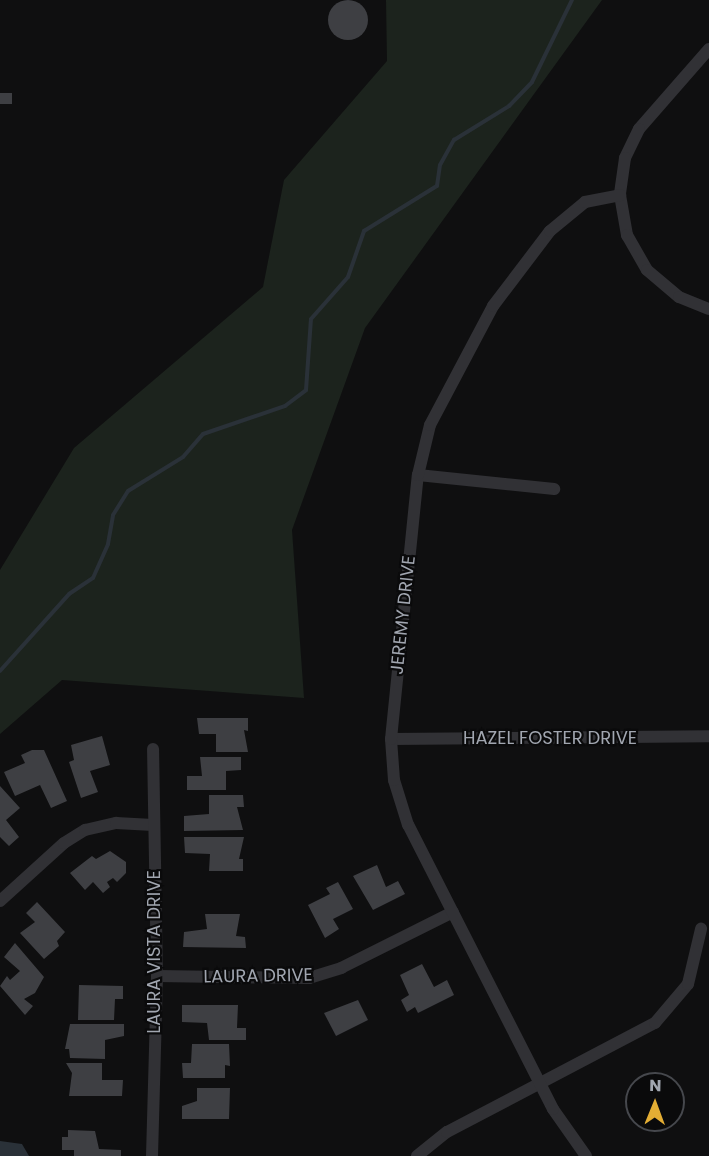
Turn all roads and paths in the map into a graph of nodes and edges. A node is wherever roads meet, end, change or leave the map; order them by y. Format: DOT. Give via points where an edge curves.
graph roads {
  1 [pos="709,50"];
  2 [pos="620,195"];
  3 [pos="709,309"];
  4 [pos="418,476"];
  5 [pos="554,489"];
  6 [pos="709,736"];
  7 [pos="391,739"];
  8 [pos="153,748"];
  9 [pos="153,825"];
  10 [pos="0,901"];
  11 [pos="453,912"];
  12 [pos="700,929"];
  13 [pos="157,976"];
  14 [pos="540,1083"];
  15 [pos="152,1156"];
  16 [pos="417,1156"];
  17 [pos="586,1156"];
  1 -- 2 [label="street" via="639,129 626,158"];
  2 -- 3 [label="street" via="627,235 647,270 679,297"];
  2 -- 4 [label="street, JEREMY DRIVE" via="585,202 568,214 493,306 430,425"];
  4 -- 5 [label="street"];
  4 -- 7 [label="street, JEREMY DRIVE"];
  6 -- 7 [label="street, HAZEL FOSTER DRIVE"];
  7 -- 11 [label="street, JEREMY DRIVE" via="400,805"];
  8 -- 9 [label="street, LAURA VISTA DRIVE"];
  9 -- 10 [label="street" via="116,823 85,830 64,843"];
  9 -- 13 [label="street, LAURA VISTA DRIVE"];
  11 -- 13 [label="street, LAURA DRIVE" via="341,968 309,978"];
  11 -- 14 [label="street, JEREMY DRIVE"];
  12 -- 14 [label="street" via="695,968 667,1012 634,1035"];
  13 -- 15 [label="street, LAURA VISTA DRIVE"];
  14 -- 16 [label="street" via="447,1132"];
  14 -- 17 [label="street, JEREMY DRIVE" via="567,1134"];
}
